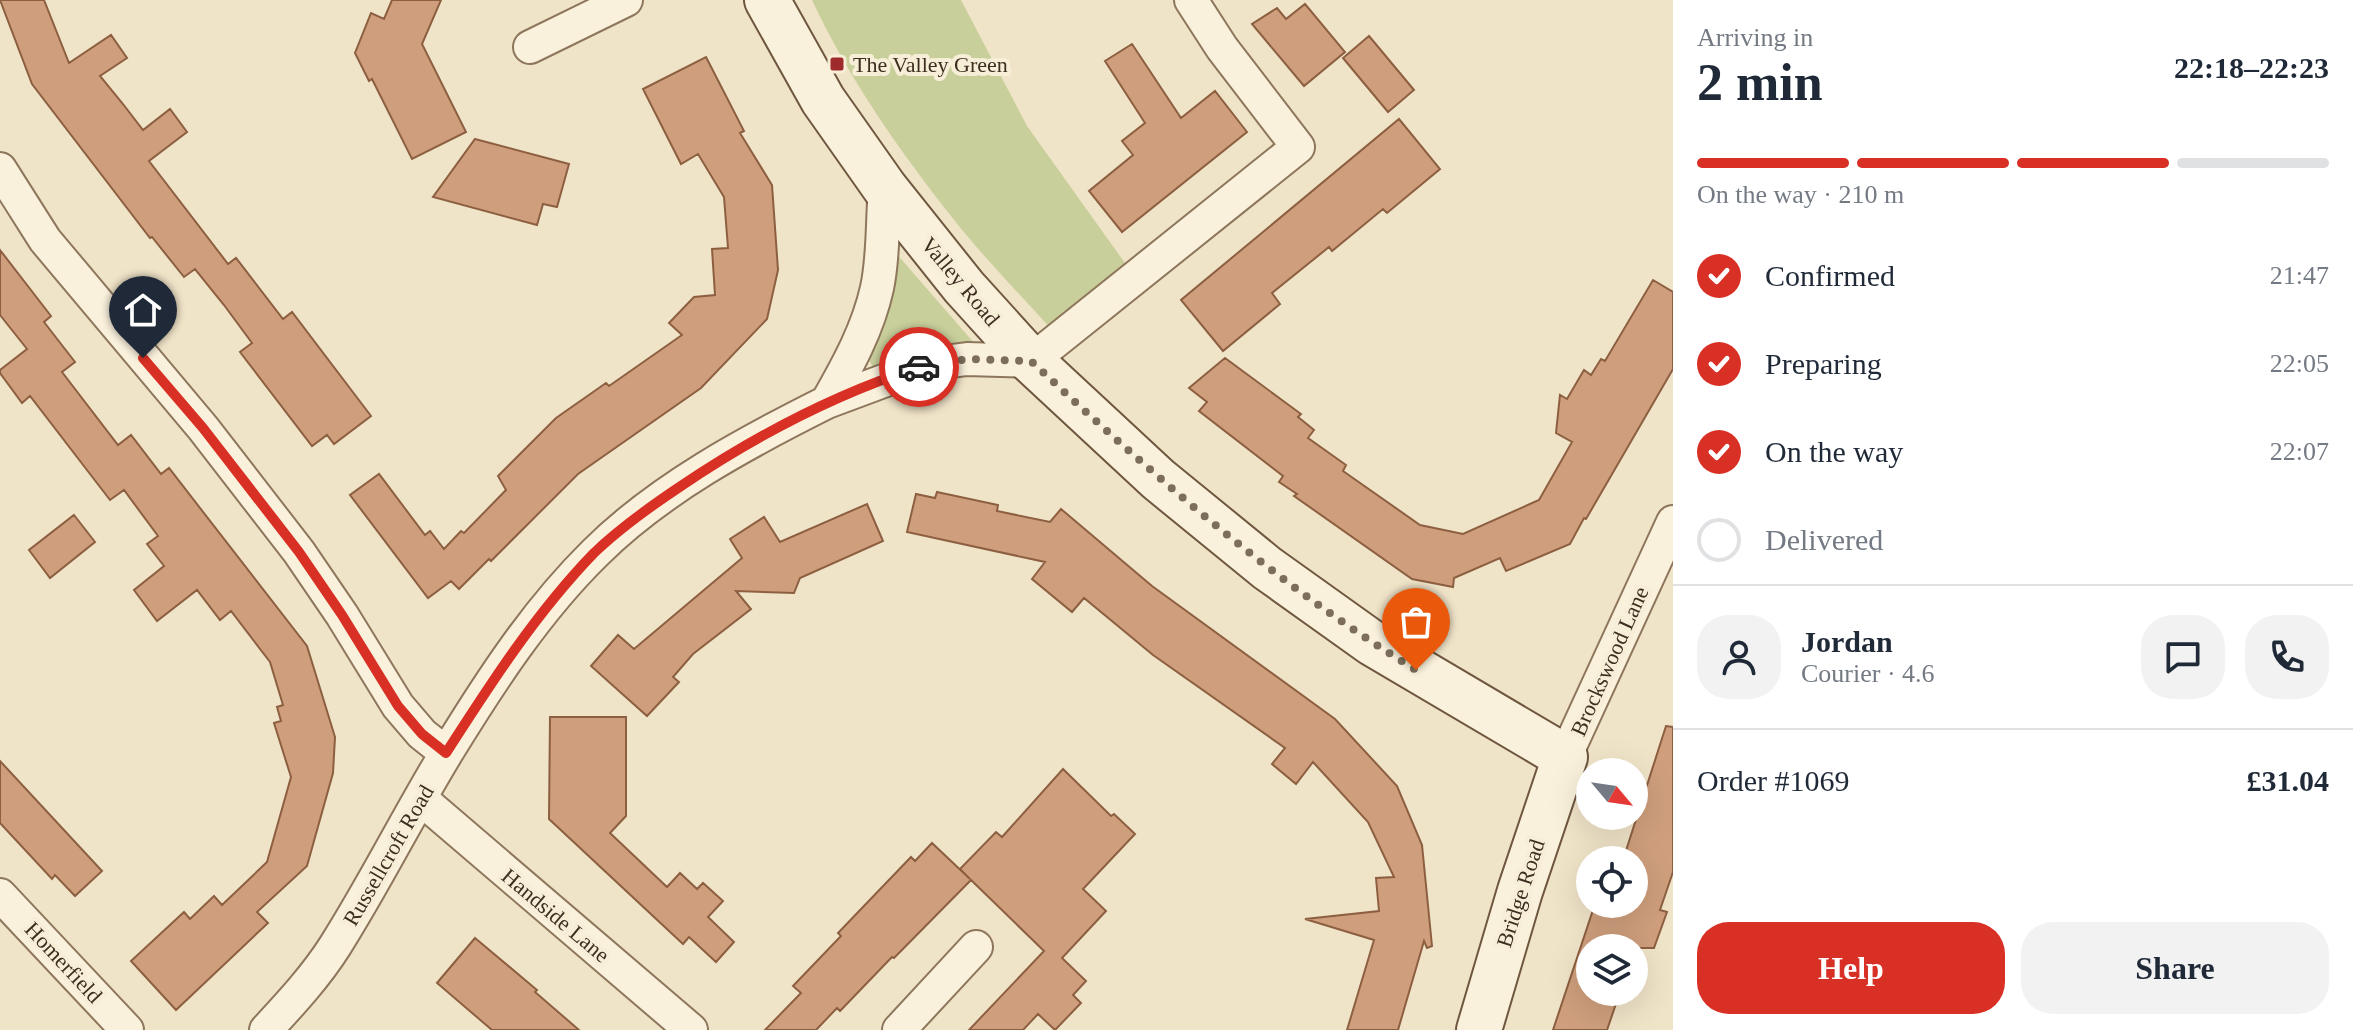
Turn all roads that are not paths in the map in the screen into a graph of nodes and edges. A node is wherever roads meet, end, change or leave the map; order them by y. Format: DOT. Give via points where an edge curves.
graph roads {
  1 [pos="626,0"];
  2 [pos="1191,0"];
  3 [pos="769,1"];
  4 [pos="530,47"];
  5 [pos="0,169"];
  6 [pos="885,188"];
  7 [pos="1031,361"];
  8 [pos="827,402"];
  9 [pos="1673,522"];
  10 [pos="446,753"];
  11 [pos="1565,757"];
  12 [pos="421,799"];
  13 [pos="0,895"];
  14 [pos="976,947"];
  15 [pos="127,1030"];
  16 [pos="266,1030"];
  17 [pos="691,1030"];
  18 [pos="899,1030"];
  19 [pos="1479,1030"];
  1 -- 4 [label="street"];
  2 -- 7 [label="street" via="1298,147"];
  3 -- 6 [label="main road, Valley Road" via="823,100"];
  5 -- 10 [label="street" via="45,240 299,552 398,706"];
  6 -- 7 [label="main road, Valley Road"];
  6 -- 8 [label="street" via="874,297 853,357"];
  7 -- 8 [label="street, Russellcroft Road" via="929,364"];
  7 -- 11 [label="main road, Valley Road" via="1158,479 1267,568 1372,643"];
  8 -- 10 [label="street, Russellcroft Road" via="725,456 596,552 542,612"];
  9 -- 11 [label="street, Brockswood Lane"];
  10 -- 12 [label="street, Russellcroft Road"];
  11 -- 19 [label="main road, Bridge Road"];
  12 -- 16 [label="street, Russellcroft Road" via="334,948"];
  12 -- 17 [label="street, Handside Lane"];
  13 -- 15 [label="street, Homerfield"];
  14 -- 18 [label="street"];
}
